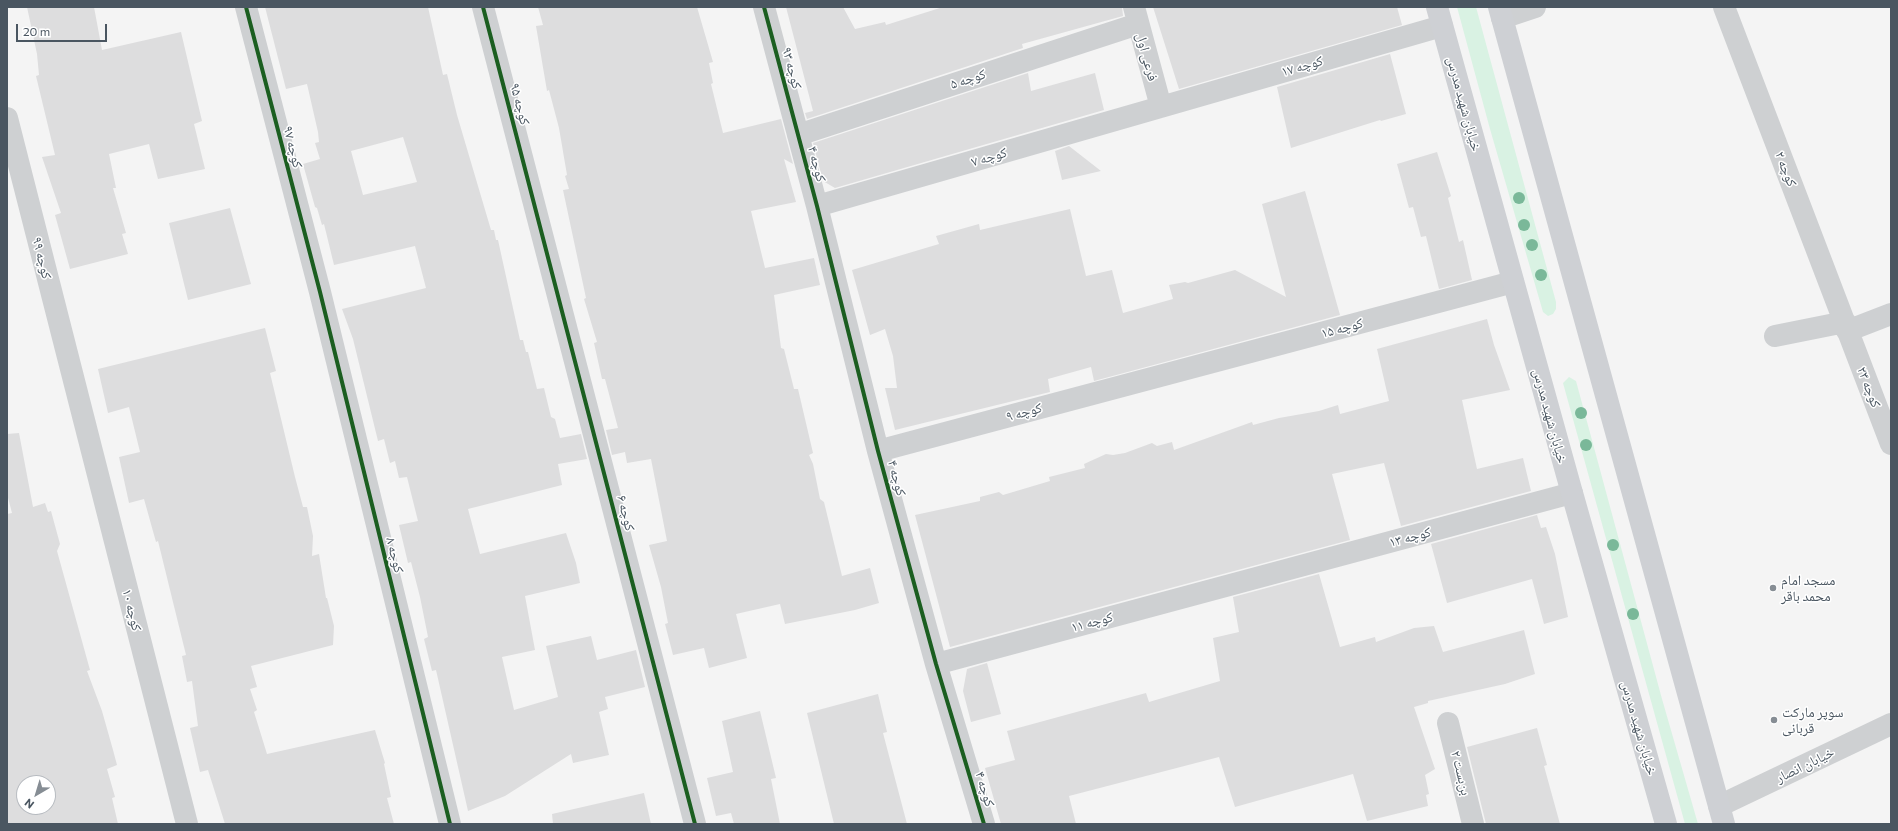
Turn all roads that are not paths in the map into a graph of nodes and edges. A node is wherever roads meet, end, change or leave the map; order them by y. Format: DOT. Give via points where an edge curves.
graph roads {
  1 [pos="246,7"];
  2 [pos="483,7"];
  3 [pos="764,7"];
  4 [pos="1535,7"];
  5 [pos="1724,7"];
  6 [pos="1501,12"];
  7 [pos="1136,15"];
  8 [pos="1440,16"];
  9 [pos="1161,107"];
  10 [pos="7,118"];
  11 [pos="798,135"];
  12 [pos="817,206"];
  13 [pos="536,207"];
  14 [pos="1513,282"];
  15 [pos="320,292"];
  16 [pos="1891,314"];
  17 [pos="1846,326"];
  18 [pos="1775,336"];
  19 [pos="1171,373"];
  20 [pos="78,397"];
  21 [pos="1891,444"];
  22 [pos="878,451"];
  23 [pos="1572,493"];
  24 [pos="1248,580"];
  25 [pos="936,664"];
  26 [pos="1448,723"];
  27 [pos="1891,724"];
  28 [pos="1722,815"];
  29 [pos="187,824"];
  30 [pos="450,824"];
  31 [pos="695,824"];
  32 [pos="984,824"];
  33 [pos="1473,824"];
  34 [pos="1666,824"];
  1 -- 15 [label="street, کوچه ۹۷"];
  2 -- 13 [label="street, کوچه ۹۵"];
  3 -- 11 [label="street, کوچه ۹۳"];
  4 -- 6 [label="street"];
  5 -- 17 [label="street, کوچه ۲"];
  6 -- 28 [label="main road"];
  7 -- 9 [label="street, فرعی اول"];
  7 -- 11 [label="street, کوچه ۵"];
  8 -- 9 [label="street, کوچه ۱۷"];
  8 -- 14 [label="main road, خیابان شهید مدرس"];
  9 -- 12 [label="street, کوچه ۷"];
  10 -- 20 [label="street, کوچه ۹۹"];
  11 -- 12 [label="street, کوچه ۴"];
  12 -- 22 [label="street, کوچه ۴"];
  13 -- 31 [label="street, کوچه ۶"];
  14 -- 19 [label="street, کوچه ۱۵"];
  14 -- 23 [label="main road, خیابان شهید مدرس"];
  15 -- 30 [label="street, کوچه ۸"];
  16 -- 17 [label="street"];
  17 -- 18 [label="street"];
  17 -- 21 [label="street, کوچه ۲۳"];
  19 -- 22 [label="street, کوچه ۹"];
  20 -- 29 [label="street, کوچه ۱۰"];
  22 -- 25 [label="street, کوچه ۴"];
  23 -- 24 [label="street, کوچه ۱۳"];
  23 -- 34 [label="main road, خیابان شهید مدرس"];
  24 -- 25 [label="street, کوچه ۱۱"];
  25 -- 32 [label="street, کوچه ۴"];
  26 -- 33 [label="street, بن‌بست ۲"];
  27 -- 28 [label="street, خیابان انصار"];
}
